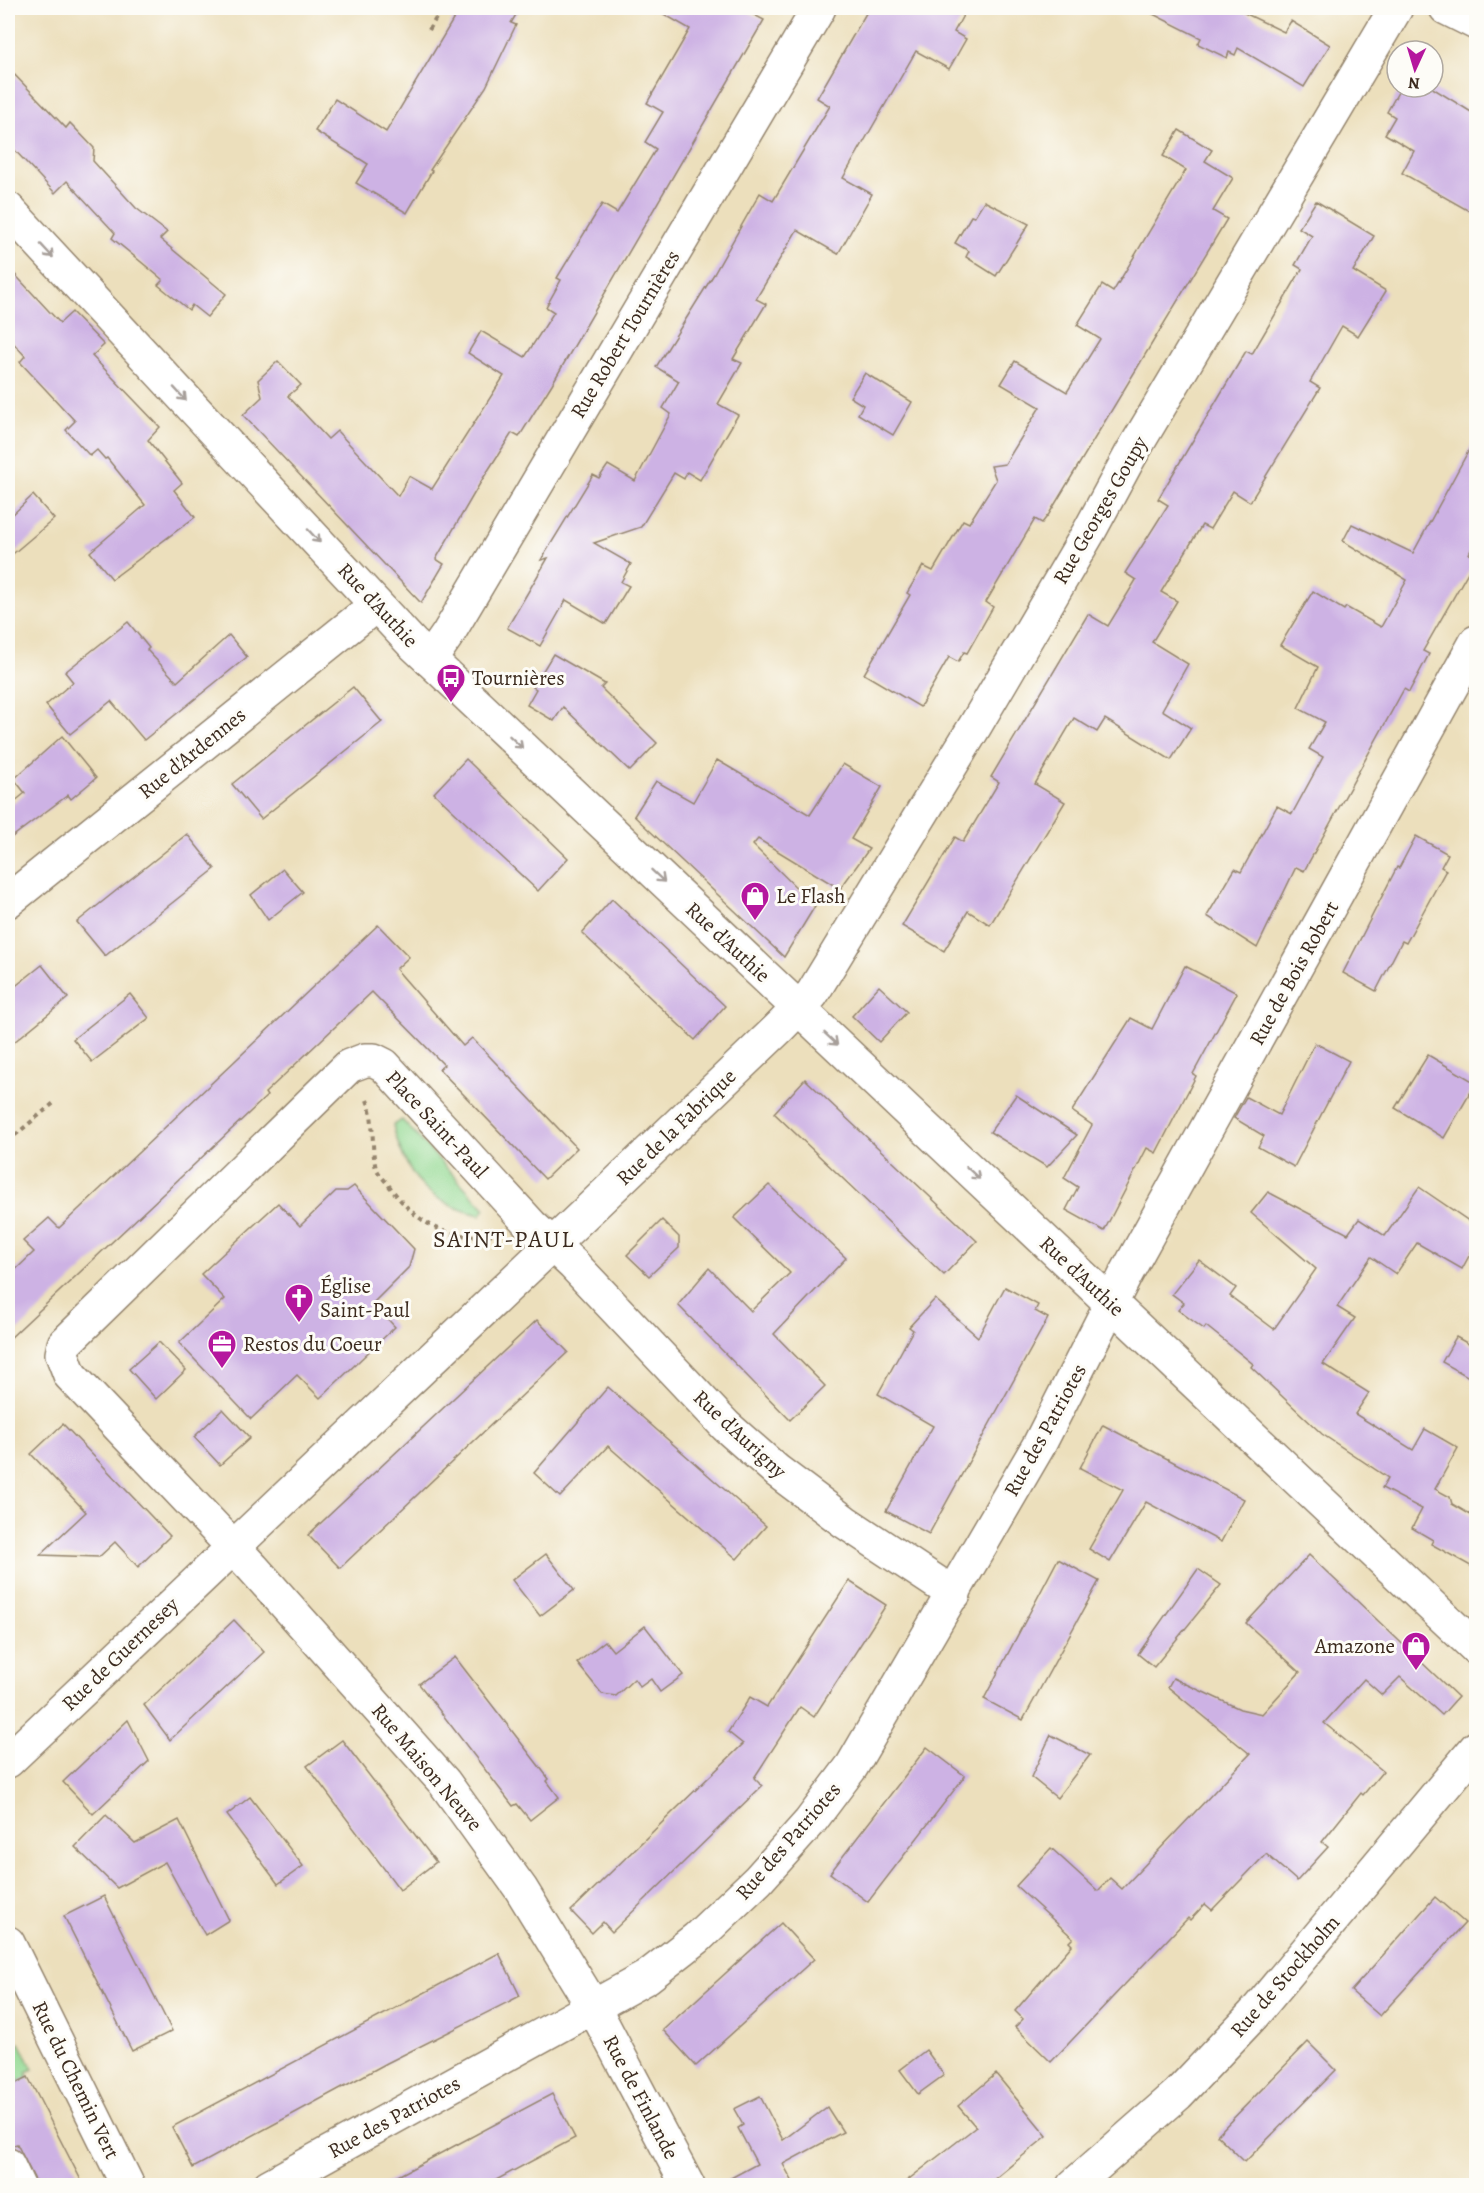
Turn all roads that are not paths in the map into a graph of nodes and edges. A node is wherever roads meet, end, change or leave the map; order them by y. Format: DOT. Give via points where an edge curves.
graph roads {
  1 [pos="819,8"];
  2 [pos="1396,8"];
  3 [pos="1446,8"];
  4 [pos="1476,23"];
  5 [pos="12,223"];
  6 [pos="376,605"];
  7 [pos="1476,642"];
  8 [pos="430,660"];
  9 [pos="8,901"];
  10 [pos="798,1008"];
  11 [pos="551,1244"];
  12 [pos="1112,1304"];
  13 [pos="233,1547"];
  14 [pos="954,1594"];
  15 [pos="1476,1648"];
  16 [pos="1476,1748"];
  17 [pos="8,1761"];
  18 [pos="8,1943"];
  19 [pos="594,2008"];
  20 [pos="8,2165"];
  21 [pos="18,2186"];
  22 [pos="128,2186"];
  23 [pos="269,2186"];
  24 [pos="688,2186"];
  25 [pos="1074,2186"];
  1 -- 8 [label="street, Rue Robert Tournières"];
  2 -- 10 [label="street, Rue Georges Goupy" via="961,749 818,985"];
  3 -- 4 [label="street"];
  5 -- 6 [label="street, Rue d'Authie, one-way"];
  6 -- 8 [label="street, Rue d'Authie"];
  6 -- 9 [label="street, Rue d'Ardennes"];
  7 -- 12 [label="street, Rue de Bois Robert"];
  8 -- 10 [label="street, Rue d'Authie, one-way"];
  10 -- 11 [label="street, Rue de la Fabrique"];
  10 -- 12 [label="street, Rue d'Authie, one-way"];
  11 -- 13 [label="street"];
  11 -- 13 [label="street, Place Saint-Paul" via="384,1065 365,1060 349,1066 64,1344 62,1354 70,1375"];
  11 -- 14 [label="street, Rue d'Aurigny" via="726,1426 777,1471 845,1522"];
  12 -- 14 [label="street, Rue des Patriotes" via="1039,1445"];
  12 -- 15 [label="street, Rue d'Authie"];
  13 -- 17 [label="street, Rue de Guernesey"];
  13 -- 19 [label="street, Rue Maison Neuve" via="444,1782 521,1889"];
  14 -- 19 [label="street, Rue des Patriotes" via="852,1766 810,1822 758,1880 697,1938 647,1977"];
  16 -- 25 [label="street, Rue de Stockholm" via="1252,2015 1178,2094"];
  18 -- 22 [label="street, Rue du Chemin Vert"];
  19 -- 23 [label="street, Rue des Patriotes"];
  19 -- 24 [label="street, Rue de Finlande"];
  20 -- 21 [label="street"];
}
